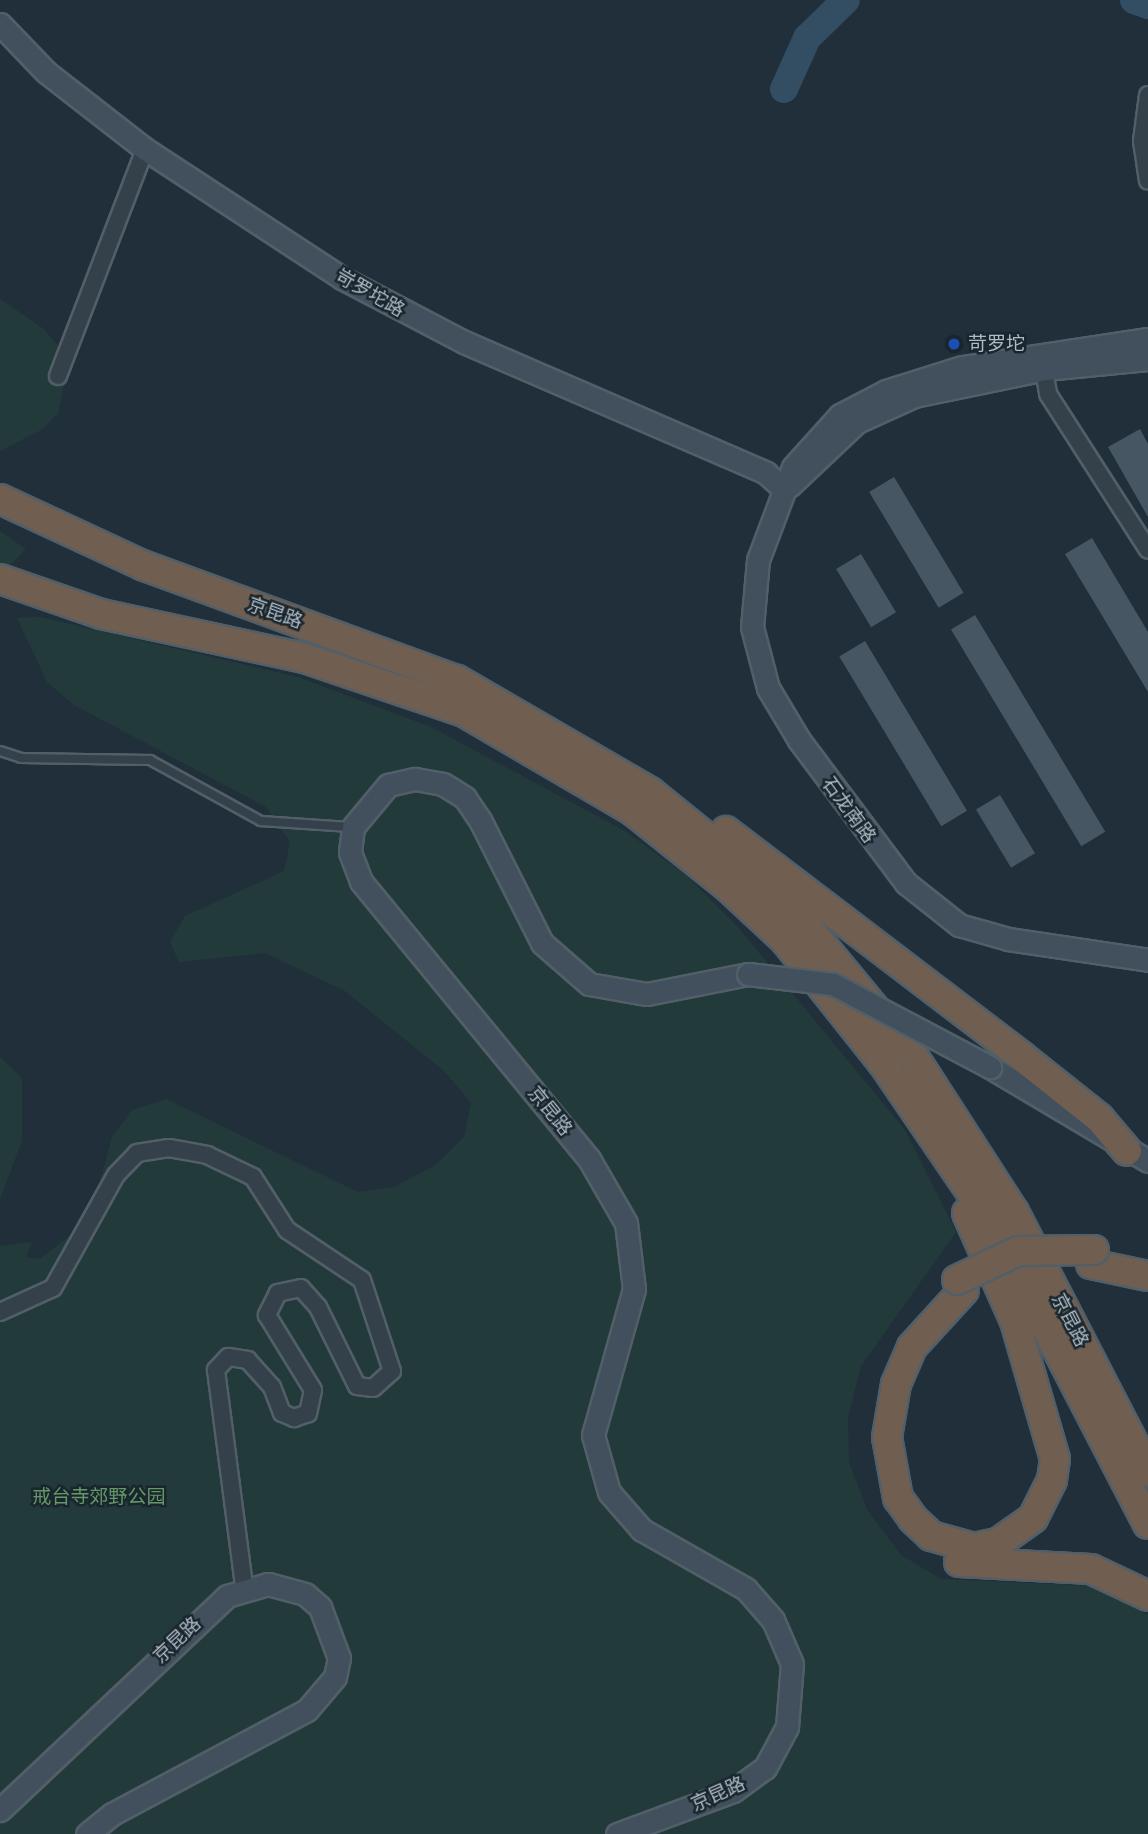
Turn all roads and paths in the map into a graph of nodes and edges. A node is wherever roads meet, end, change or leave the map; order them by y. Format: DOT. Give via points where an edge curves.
graph roads {
  1 [pos="0,24"];
  2 [pos="1148,95"];
  3 [pos="145,149"];
  4 [pos="1148,181"];
  5 [pos="1148,339"];
  6 [pos="1148,359"];
  7 [pos="1042,361"];
  8 [pos="58,376"];
  9 [pos="785,489"];
  10 [pos="11,505"];
  11 [pos="1148,550"];
  12 [pos="0,579"];
  13 [pos="553,731"];
  14 [pos="0,751"];
  15 [pos="353,827"];
  16 [pos="1148,960"];
  17 [pos="934,1136"];
  18 [pos="1137,1156"];
  19 [pos="1092,1257"];
  20 [pos="1148,1262"];
  21 [pos="1148,1276"];
  22 [pos="960,1285"];
  23 [pos="0,1312"];
  24 [pos="1148,1472"];
  25 [pos="1148,1524"];
  26 [pos="244,1587"];
  27 [pos="1148,1596"];
  28 [pos="0,1810"];
  29 [pos="87,1834"];
  30 [pos="617,1834"];
  1 -- 3 [label="main road, 岢罗坨路" via="46,72"];
  2 -- 4 [label="street" via="1142,141"];
  3 -- 8 [label="street"];
  3 -- 9 [label="main road, 岢罗坨路" via="401,311 766,473"];
  5 -- 7 [label="main road, 石龙南路"];
  6 -- 7 [label="main road, 石龙南路"];
  7 -- 9 [label="main road, 石龙南路" via="932,375 862,402 820,431"];
  7 -- 11 [label="street" via="1048,394"];
  9 -- 16 [label="main road, 石龙南路" via="758,560 752,627 768,688 860,828 906,883 959,925 1008,939"];
  10 -- 13 [label="highway, 京昆路" via="142,565 457,680"];
  12 -- 17 [label="highway, 京昆路" via="32,592 304,658 464,712 632,810 785,940"];
  13 -- 18 [label="highway" via="590,737 658,780 1031,1063 1099,1118"];
  13 -- 24 [label="highway, 京昆路" via="650,792 728,855 808,928 912,1054 1014,1212"];
  14 -- 15 [label="lane" via="21,758 150,760 261,821"];
  15 -- 18 [label="main road, bridge" via="388,785 415,779 443,784 480,820 542,943 589,984 647,994 748,974 797,975 833,984 990,1067"];
  15 -- 30 [label="main road, 京昆路" via="350,852 361,881 589,1159 626,1223 634,1289 593,1435 609,1492 642,1530 746,1589 773,1620 792,1664 787,1727 765,1768 733,1791"];
  17 -- 22 [label="highway" via="1015,1321 1055,1459 1052,1480 1033,1518 998,1543 974,1548 931,1536 913,1519 898,1498 887,1437 895,1384 912,1347"];
  17 -- 25 [label="highway, 京昆路" via="992,1223"];
  19 -- 20 [label="highway"];
  19 -- 21 [label="highway"];
  19 -- 22 [label="highway, bridge" via="1018,1251"];
  22 -- 27 [label="highway" via="913,1323 883,1381 873,1439 886,1503 903,1530 944,1557 1091,1569"];
  23 -- 26 [label="street" via="53,1288 116,1175 137,1153 169,1148 207,1155 253,1177 287,1230 362,1280 392,1371 373,1388 357,1386 318,1307 301,1289 278,1293 267,1315 313,1390 308,1413 294,1418 282,1413 272,1387 248,1360 228,1357 216,1370"];
  26 -- 28 [label="main road, 京昆路" via="196,1621"];
  26 -- 29 [label="main road" via="285,1587 320,1607 337,1641 335,1677 307,1710"];
}
